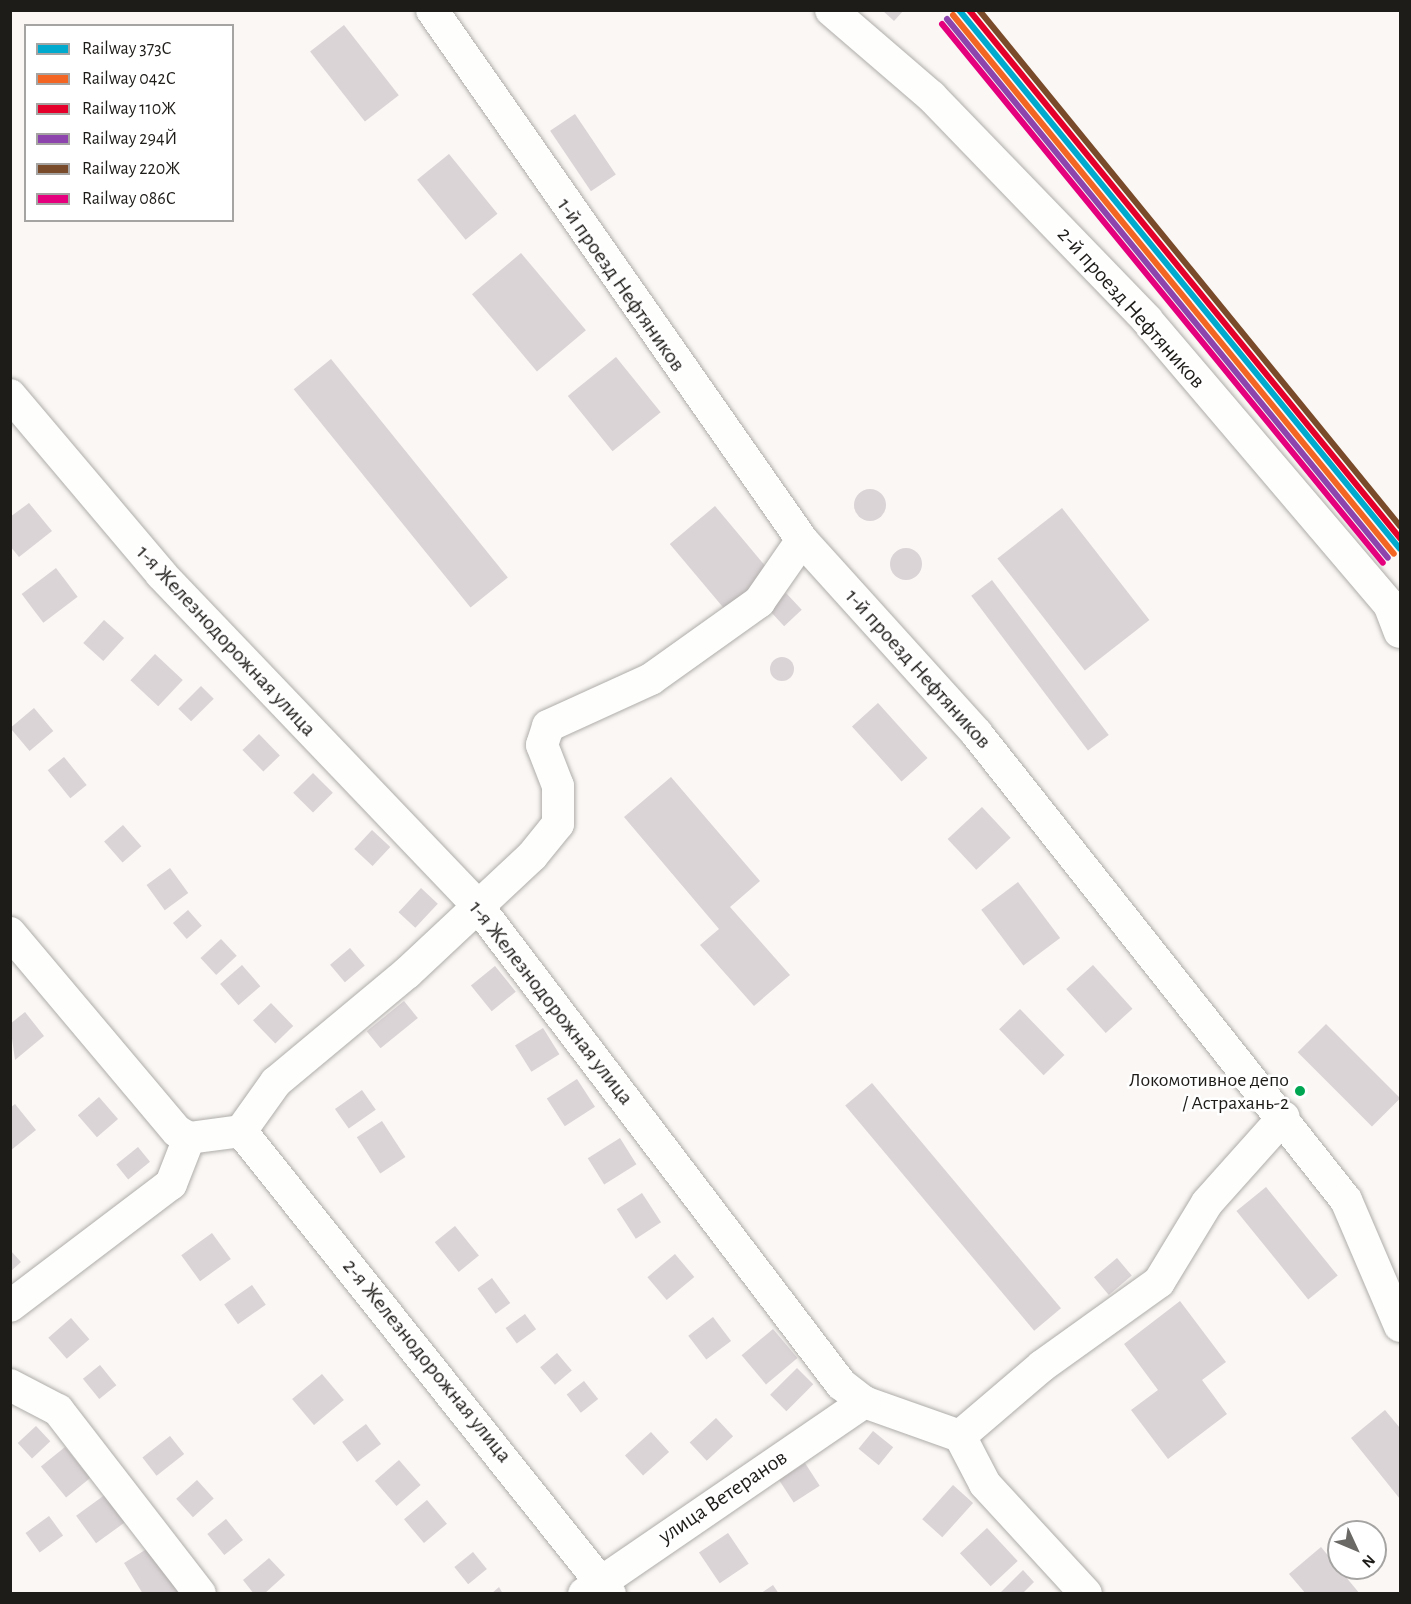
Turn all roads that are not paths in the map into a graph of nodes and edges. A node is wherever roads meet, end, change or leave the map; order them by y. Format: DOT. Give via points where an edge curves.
graph roads {
  1 [pos="432,10"];
  2 [pos="831,10"];
  3 [pos="10,395"];
  4 [pos="802,540"];
  5 [pos="1401,632"];
  6 [pos="477,905"];
  7 [pos="10,933"];
  8 [pos="1284,1117"];
  9 [pos="241,1131"];
  10 [pos="189,1138"];
  11 [pos="10,1306"];
  12 [pos="1401,1326"];
  13 [pos="10,1385"];
  14 [pos="864,1402"];
  15 [pos="960,1436"];
  16 [pos="599,1589"];
  17 [pos="200,1593"];
  18 [pos="1086,1593"];
  1 -- 4 [label="street, 1-й проезд Нефтяников"];
  2 -- 5 [label="street, 2-й проезд Нефтяников" via="932,96 1147,320 1389,604"];
  3 -- 6 [label="street, 1-я Железнодорожная улица" via="161,574"];
  4 -- 6 [label="street" via="759,602 651,679 548,726 542,745 558,786 558,824 532,856"];
  4 -- 8 [label="street, 1-й проезд Нефтяников" via="977,734"];
  6 -- 9 [label="street" via="407,973 276,1082"];
  6 -- 14 [label="street, 1-я Железнодорожная улица" via="841,1384"];
  7 -- 10 [label="street" via="177,1131"];
  8 -- 12 [label="street, 1-й проезд Нефтяников" via="1346,1200"];
  8 -- 15 [label="street" via="1207,1203 1159,1282 1042,1366"];
  9 -- 10 [label="street"];
  9 -- 16 [label="street, 2-я Железнодорожная улица"];
  10 -- 11 [label="street" via="171,1184"];
  13 -- 17 [label="street" via="58,1410"];
  14 -- 15 [label="street, 1-я Железнодорожная улица"];
  14 -- 16 [label="street, улица Ветеранов"];
  15 -- 18 [label="street" via="986,1484"];
}
